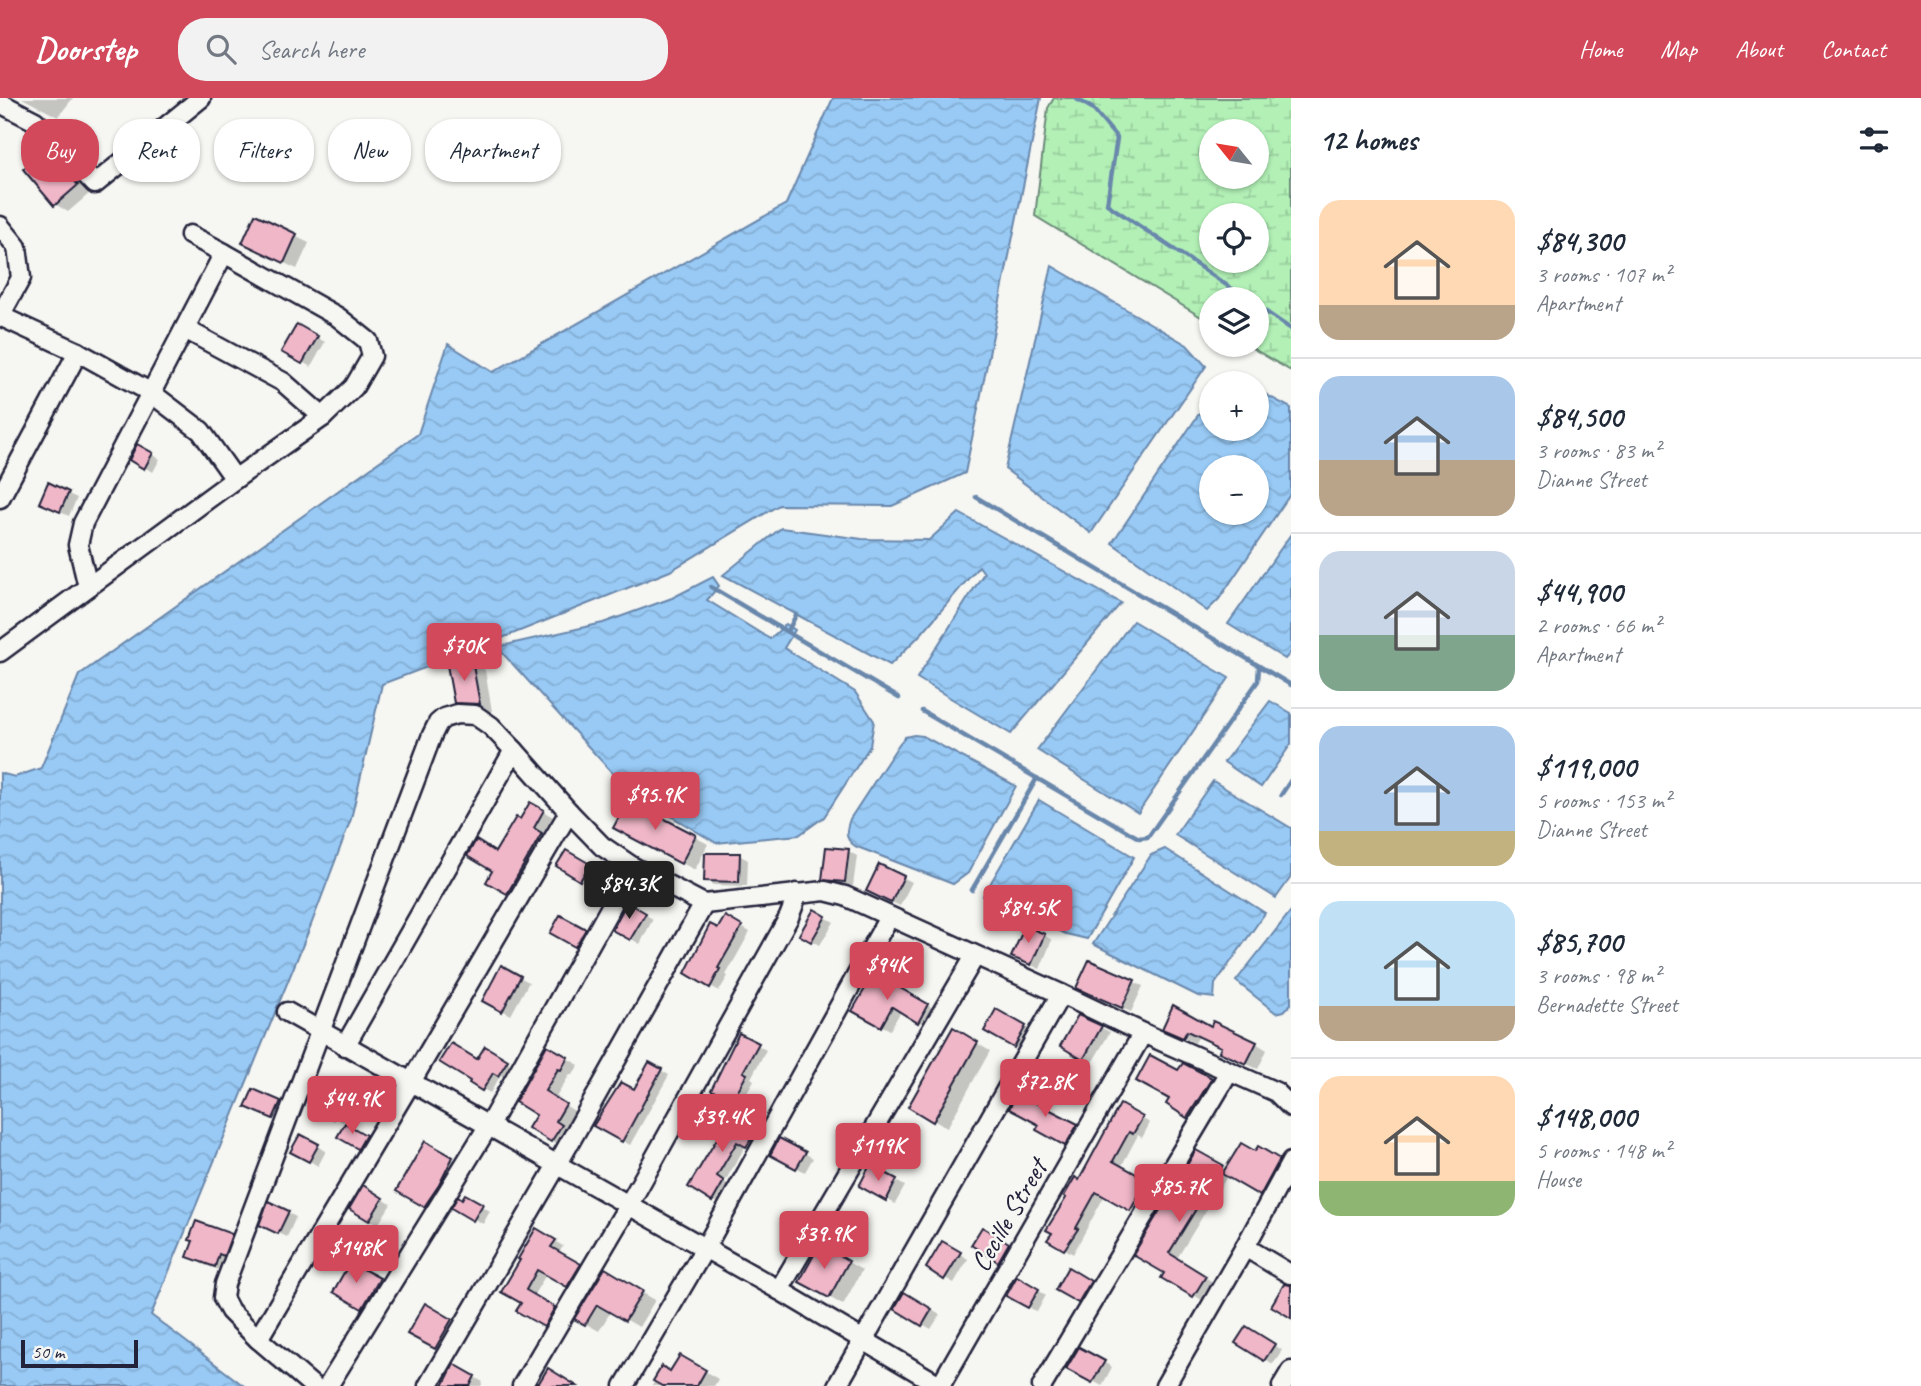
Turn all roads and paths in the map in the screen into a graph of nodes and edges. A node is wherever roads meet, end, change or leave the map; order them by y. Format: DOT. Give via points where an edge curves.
graph roads {
  1 [pos="201,98"];
  2 [pos="0,103"];
  3 [pos="0,226"];
  4 [pos="190,235"];
  5 [pos="224,253"];
  6 [pos="0,316"];
  7 [pos="185,329"];
  8 [pos="78,352"];
  9 [pos="150,392"];
  10 [pos="323,417"];
  11 [pos="235,479"];
  12 [pos="0,498"];
  13 [pos="88,587"];
  14 [pos="0,652"];
  15 [pos="514,750"];
  16 [pos="569,812"];
  17 [pos="634,867"];
  18 [pos="796,893"];
  19 [pos="704,904"];
  20 [pos="889,917"];
  21 [pos="975,956"];
  22 [pos="1062,994"];
  23 [pos="286,1012"];
  24 [pos="320,1031"];
  25 [pos="1143,1033"];
  26 [pos="345,1046"];
  27 [pos="1229,1072"];
  28 [pos="411,1082"];
  29 [pos="1291,1107"];
  30 [pos="489,1125"];
  31 [pos="1291,1162"];
  32 [pos="557,1165"];
  33 [pos="628,1206"];
  34 [pos="1245,1247"];
  35 [pos="705,1248"];
  36 [pos="1290,1274"];
  37 [pos="779,1290"];
  38 [pos="258,1339"];
  39 [pos="864,1341"];
  40 [pos="1291,1371"];
  41 [pos="313,1386"];
  42 [pos="328,1386"];
  43 [pos="428,1386"];
  44 [pos="522,1386"];
  45 [pos="624,1386"];
  46 [pos="837,1386"];
  47 [pos="940,1386"];
  48 [pos="1042,1386"];
  49 [pos="1165,1386"];
  50 [pos="1282,1386"];
  1 -- 2 [label="street" via="95,184 36,121"];
  3 -- 6 [label="street" via="17,247 21,278"];
  4 -- 5 [label="street"];
  5 -- 7 [label="street"];
  5 -- 10 [label="street" via="338,317 368,341 372,356 354,387"];
  6 -- 8 [label="street"];
  7 -- 9 [label="street"];
  7 -- 10 [label="street" via="283,382"];
  8 -- 9 [label="street"];
  8 -- 12 [label="street"];
  9 -- 11 [label="street" via="201,431"];
  9 -- 13 [label="street" via="83,523 78,545"];
  10 -- 11 [label="street"];
  11 -- 13 [label="street"];
  13 -- 14 [label="street"];
  15 -- 16 [label="street"];
  15 -- 24 [label="street" via="475,715 457,714 438,723"];
  15 -- 26 [label="street"];
  16 -- 17 [label="street" via="603,846"];
  16 -- 28 [label="street"];
  17 -- 19 [label="street"];
  17 -- 30 [label="street"];
  18 -- 19 [label="street"];
  18 -- 20 [label="street" via="824,891 845,896"];
  18 -- 33 [label="street" via="789,917"];
  19 -- 32 [label="street"];
  20 -- 21 [label="street"];
  20 -- 35 [label="street"];
  21 -- 22 [label="street"];
  21 -- 37 [label="street"];
  22 -- 25 [label="street"];
  22 -- 39 [label="street"];
  23 -- 24 [label="street"];
  24 -- 26 [label="street"];
  24 -- 38 [label="street" via="223,1293 226,1306"];
  25 -- 27 [label="street"];
  25 -- 47 [label="street, Cecille Street"];
  26 -- 28 [label="street"];
  27 -- 29 [label="street" via="1276,1092"];
  27 -- 48 [label="street"];
  28 -- 30 [label="street"];
  28 -- 38 [label="street"];
  30 -- 32 [label="street"];
  30 -- 42 [label="street"];
  31 -- 34 [label="street"];
  32 -- 33 [label="street"];
  32 -- 43 [label="street"];
  33 -- 35 [label="street"];
  33 -- 44 [label="street"];
  34 -- 36 [label="street"];
  34 -- 49 [label="street"];
  35 -- 37 [label="street"];
  35 -- 45 [label="street"];
  37 -- 39 [label="street"];
  38 -- 41 [label="street"];
  39 -- 46 [label="street"];
  39 -- 47 [label="street"];
  40 -- 50 [label="street"];
}
